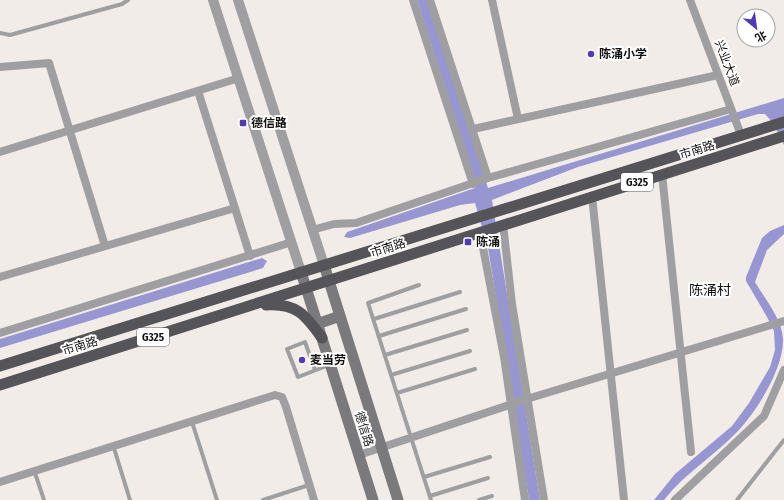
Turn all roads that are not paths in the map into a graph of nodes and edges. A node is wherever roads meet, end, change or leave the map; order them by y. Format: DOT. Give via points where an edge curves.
graph roads {
  1 [pos="128,0"];
  2 [pos="213,0"];
  3 [pos="238,0"];
  4 [pos="413,0"];
  5 [pos="430,0"];
  6 [pos="492,0"];
  7 [pos="690,0"];
  8 [pos="0,33"];
  9 [pos="0,67"];
  10 [pos="718,75"];
  11 [pos="239,78"];
  12 [pos="198,91"];
  13 [pos="732,111"];
  14 [pos="518,119"];
  15 [pos="784,122"];
  16 [pos="473,129"];
  17 [pos="70,130"];
  18 [pos="741,135"];
  19 [pos="779,137"];
  20 [pos="0,152"];
  21 [pos="662,174"];
  22 [pos="487,179"];
  23 [pos="474,183"];
  24 [pos="592,196"];
  25 [pos="235,208"];
  26 [pos="502,225"];
  27 [pos="312,230"];
  28 [pos="480,232"];
  29 [pos="292,242"];
  30 [pos="105,246"];
  31 [pos="250,256"];
  32 [pos="324,265"];
  33 [pos="301,272"];
  34 [pos="0,277"];
  35 [pos="329,281"];
  36 [pos="419,285"];
  37 [pos="306,288"];
  38 [pos="460,292"];
  39 [pos="253,306"];
  40 [pos="466,309"];
  41 [pos="340,316"];
  42 [pos="374,319"];
  43 [pos="783,321"];
  44 [pos="318,324"];
  45 [pos="467,330"];
  46 [pos="0,334"];
  47 [pos="379,336"];
  48 [pos="322,338"];
  49 [pos="470,351"];
  50 [pos="681,352"];
  51 [pos="385,355"];
  52 [pos="330,364"];
  53 [pos="0,366"];
  54 [pos="475,369"];
  55 [pos="315,370"];
  56 [pos="784,370"];
  57 [pos="611,373"];
  58 [pos="391,375"];
  59 [pos="0,384"];
  60 [pos="397,393"];
  61 [pos="526,399"];
  62 [pos="511,404"];
  63 [pos="192,422"];
  64 [pos="411,438"];
  65 [pos="784,440"];
  66 [pos="113,445"];
  67 [pos="381,448"];
  68 [pos="691,452"];
  69 [pos="359,455"];
  70 [pos="490,457"];
  71 [pos="34,470"];
  72 [pos="424,477"];
  73 [pos="488,478"];
  74 [pos="0,482"];
  75 [pos="310,485"];
  76 [pos="492,496"];
  77 [pos="430,498"];
  78 [pos="738,499"];
  79 [pos="44,500"];
  80 [pos="130,500"];
  81 [pos="217,500"];
  82 [pos="263,500"];
  83 [pos="314,500"];
  84 [pos="373,500"];
  85 [pos="398,500"];
  86 [pos="479,500"];
  87 [pos="525,500"];
  88 [pos="544,500"];
  89 [pos="624,500"];
  90 [pos="675,500"];
  1 -- 8 [label="lane" via="122,4 10,35"];
  2 -- 11 [label="street, 德信路"];
  3 -- 27 [label="street, 德信路"];
  4 -- 23 [label="street"];
  5 -- 16 [label="street"];
  6 -- 14 [label="street"];
  7 -- 10 [label="street, 兴业大道"];
  9 -- 17 [label="street" via="49,63"];
  10 -- 13 [label="street, 兴业大道"];
  10 -- 14 [label="street"];
  11 -- 12 [label="street"];
  11 -- 29 [label="street, 德信路"];
  12 -- 17 [label="street"];
  12 -- 25 [label="street"];
  13 -- 18 [label="street, 兴业大道"];
  13 -- 22 [label="street"];
  14 -- 16 [label="street"];
  15 -- 18 [label="highway, 市南路 / G325"];
  16 -- 22 [label="street"];
  17 -- 20 [label="street"];
  17 -- 30 [label="street"];
  18 -- 32 [label="highway, 市南路 / G325"];
  19 -- 21 [label="highway, 市南路 / G325"];
  21 -- 24 [label="highway, 市南路 / G325"];
  21 -- 50 [label="street"];
  22 -- 23 [label="street"];
  23 -- 27 [label="street" via="356,223 334,224"];
  24 -- 26 [label="highway, 市南路 / G325"];
  24 -- 57 [label="street"];
  25 -- 30 [label="street"];
  25 -- 31 [label="street"];
  26 -- 28 [label="highway, 市南路 / G325"];
  26 -- 61 [label="street"];
  27 -- 32 [label="street, 德信路"];
  28 -- 35 [label="highway, 市南路 / G325"];
  28 -- 62 [label="street"];
  29 -- 31 [label="street"];
  29 -- 33 [label="street, 德信路"];
  30 -- 34 [label="street"];
  31 -- 46 [label="street"];
  32 -- 33 [label="highway, 市南路 / G325"];
  32 -- 35 [label="main road, 德信路"];
  33 -- 37 [label="main road, 德信路"];
  33 -- 53 [label="highway, 市南路 / G325"];
  35 -- 37 [label="highway, 市南路 / G325"];
  35 -- 41 [label="main road, 德信路"];
  36 -- 42 [label="lane" via="368,303"];
  37 -- 39 [label="highway, 市南路 / G325"];
  37 -- 44 [label="main road, 德信路"];
  38 -- 42 [label="lane"];
  39 -- 48 [label="highway" via="277,304 297,309"];
  39 -- 59 [label="highway, 市南路 / G325"];
  40 -- 47 [label="lane"];
  41 -- 44 [label="main road"];
  41 -- 67 [label="main road, 德信路"];
  42 -- 47 [label="lane"];
  43 -- 50 [label="street"];
  44 -- 48 [label="main road, 德信路"];
  45 -- 51 [label="lane"];
  47 -- 51 [label="lane"];
  48 -- 52 [label="main road, 德信路"];
  49 -- 58 [label="lane"];
  50 -- 57 [label="street"];
  50 -- 68 [label="street"];
  51 -- 58 [label="lane"];
  52 -- 55 [label="lane"];
  52 -- 69 [label="main road, 德信路"];
  54 -- 60 [label="lane"];
  55 -- 55 [label="lane" via="305,342 287,349 298,377"];
  56 -- 90 [label="street" via="764,416"];
  57 -- 61 [label="street"];
  57 -- 89 [label="street"];
  58 -- 60 [label="lane"];
  60 -- 64 [label="lane"];
  61 -- 62 [label="street"];
  61 -- 88 [label="street"];
  62 -- 64 [label="street"];
  62 -- 87 [label="street"];
  63 -- 66 [label="street"];
  63 -- 75 [label="street" via="275,395 282,397"];
  63 -- 81 [label="lane"];
  64 -- 67 [label="street"];
  64 -- 72 [label="lane"];
  65 -- 78 [label="lane"];
  66 -- 71 [label="street"];
  66 -- 80 [label="lane"];
  67 -- 69 [label="street"];
  67 -- 85 [label="main road, 德信路"];
  69 -- 84 [label="main road, 德信路"];
  70 -- 72 [label="lane"];
  71 -- 74 [label="street"];
  71 -- 79 [label="lane"];
  72 -- 77 [label="lane"];
  73 -- 77 [label="lane"];
  75 -- 82 [label="lane"];
  75 -- 83 [label="street"];
  76 -- 86 [label="lane"];
}
